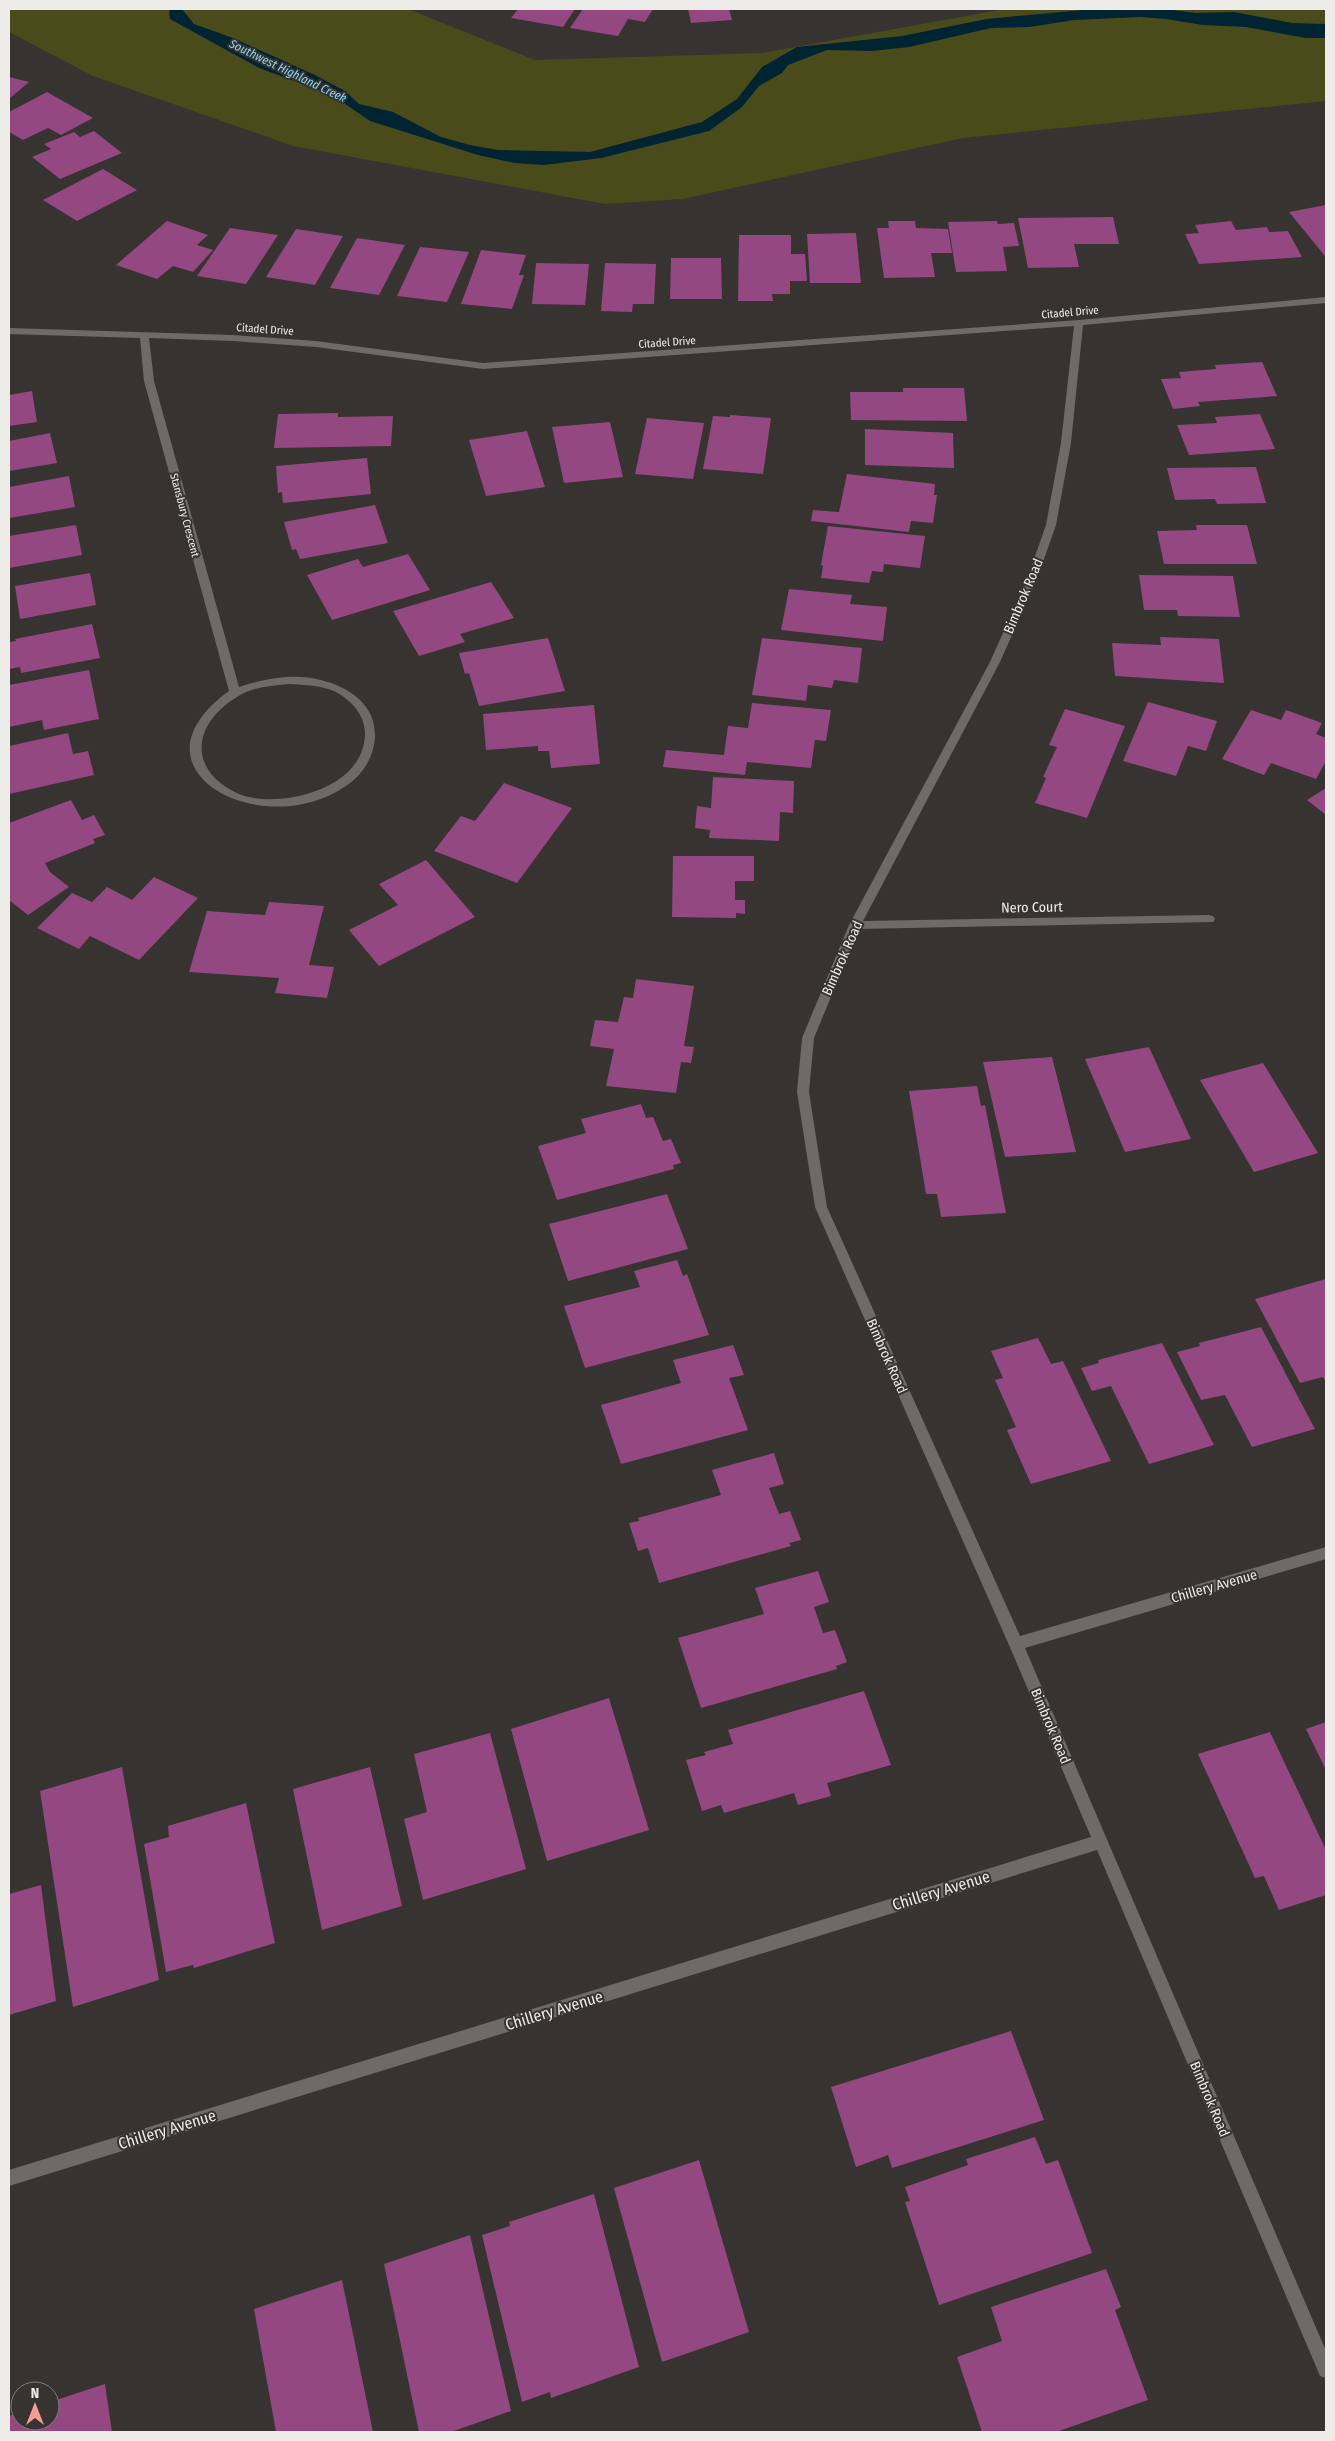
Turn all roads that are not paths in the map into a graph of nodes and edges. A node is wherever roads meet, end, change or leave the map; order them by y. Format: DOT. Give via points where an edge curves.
graph roads {
  1 [pos="1326,300"];
  2 [pos="1079,323"];
  3 [pos="9,331"];
  4 [pos="144,336"];
  5 [pos="234,693"];
  6 [pos="1209,918"];
  7 [pos="855,925"];
  8 [pos="1326,1553"];
  9 [pos="1016,1644"];
  10 [pos="1100,1842"];
  11 [pos="9,2178"];
  12 [pos="1326,2370"];
  1 -- 2 [label="street, Citadel Drive"];
  2 -- 4 [label="street, Citadel Drive" via="482,366 316,344"];
  2 -- 7 [label="street, Bimbrok Road" via="1066,443 1051,525 1032,579 995,662"];
  3 -- 4 [label="street, Citadel Drive"];
  4 -- 5 [label="street, Stansbury Crescent" via="148,381"];
  5 -- 5 [label="street" via="213,709 199,728 194,749 200,769 216,786 239,798 268,804 299,801 328,792 350,778 365,760 372,740 369,720 358,703 339,690 315,682 288,680 260,684"];
  6 -- 7 [label="street, Nero Court"];
  7 -- 9 [label="street, Bimbrok Road" via="808,1038 803,1092 821,1207"];
  8 -- 9 [label="street, Chillery Avenue"];
  9 -- 10 [label="street, Bimbrok Road"];
  10 -- 11 [label="street, Chillery Avenue"];
  10 -- 12 [label="street, Bimbrok Road"];
}
